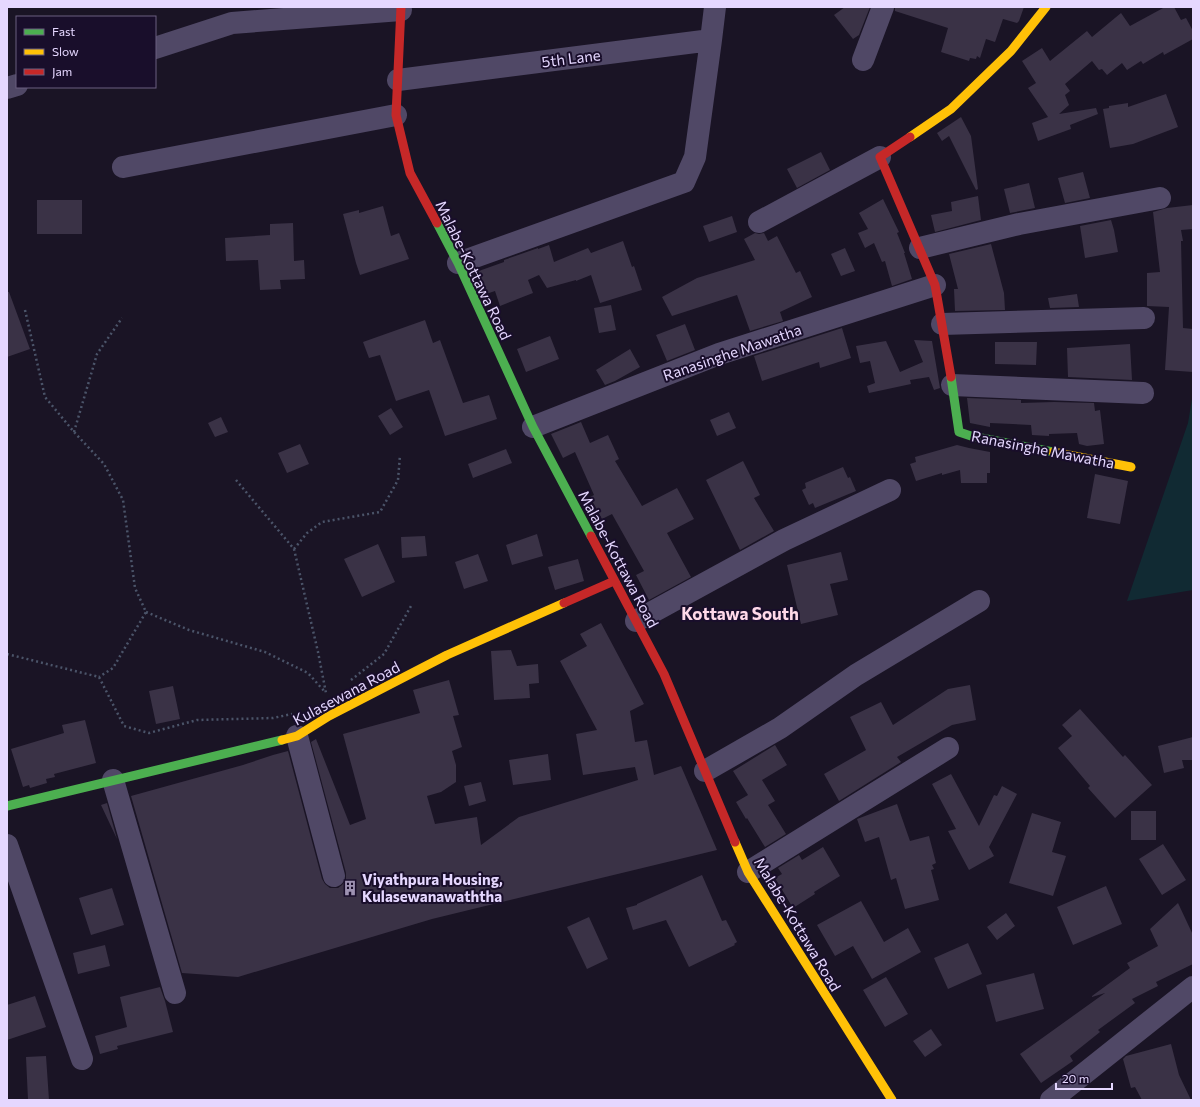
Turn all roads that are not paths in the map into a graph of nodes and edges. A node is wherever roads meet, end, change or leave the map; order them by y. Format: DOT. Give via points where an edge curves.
graph roads {
  1 [pos="715,7"];
  2 [pos="883,7"];
  3 [pos="1046,7"];
  4 [pos="401,9"];
  5 [pos="711,40"];
  6 [pos="156,48"];
  7 [pos="863,60"];
  8 [pos="398,80"];
  9 [pos="396,115"];
  10 [pos="880,157"];
  11 [pos="123,167"];
  12 [pos="1160,198"];
  13 [pos="759,222"];
  14 [pos="920,248"];
  15 [pos="458,263"];
  16 [pos="935,284"];
  17 [pos="1144,318"];
  18 [pos="942,324"];
  19 [pos="952,385"];
  20 [pos="1143,393"];
  21 [pos="532,427"];
  22 [pos="1131,467"];
  23 [pos="890,490"];
  24 [pos="614,581"];
  25 [pos="978,601"];
  26 [pos="636,621"];
  27 [pos="297,736"];
  28 [pos="948,748"];
  29 [pos="705,770"];
  30 [pos="113,780"];
  31 [pos="7,806"];
  32 [pos="7,845"];
  33 [pos="748,872"];
  34 [pos="334,876"];
  35 [pos="1193,987"];
  36 [pos="175,993"];
  37 [pos="82,1059"];
  38 [pos="892,1100"];
  39 [pos="1050,1100"];
  1 -- 5 [label="street"];
  2 -- 7 [label="street"];
  3 -- 10 [label="street" via="1010,51 951,109"];
  4 -- 6 [label="street" via="232,23"];
  4 -- 8 [label="street, Malabe-Kottawa Road"];
  5 -- 8 [label="street, 5th Lane"];
  5 -- 15 [label="street" via="695,157 684,182"];
  8 -- 9 [label="street, Malabe-Kottawa Road"];
  9 -- 11 [label="street"];
  9 -- 15 [label="street, Malabe-Kottawa Road" via="410,173"];
  10 -- 13 [label="street"];
  10 -- 14 [label="street, Ranasinghe Mawatha"];
  12 -- 14 [label="street" via="1019,224"];
  14 -- 16 [label="street, Ranasinghe Mawatha"];
  15 -- 21 [label="street, Malabe-Kottawa Road"];
  16 -- 18 [label="street, Ranasinghe Mawatha"];
  16 -- 21 [label="street, Ranasinghe Mawatha" via="719,354"];
  17 -- 18 [label="street"];
  18 -- 19 [label="street, Ranasinghe Mawatha"];
  19 -- 20 [label="street"];
  19 -- 22 [label="street, Ranasinghe Mawatha" via="959,432"];
  21 -- 24 [label="street, Malabe-Kottawa Road"];
  23 -- 26 [label="street" via="784,540"];
  24 -- 26 [label="street, Malabe-Kottawa Road"];
  24 -- 27 [label="street, Kulasewana Road" via="446,655 329,716"];
  25 -- 29 [label="street" via="856,676 780,728"];
  26 -- 29 [label="street, Malabe-Kottawa Road" via="664,674"];
  27 -- 30 [label="street, Kulasewana Road"];
  27 -- 34 [label="street"];
  28 -- 33 [label="street"];
  29 -- 33 [label="street, Malabe-Kottawa Road"];
  30 -- 31 [label="street, Kulasewana Road"];
  30 -- 36 [label="street"];
  32 -- 37 [label="street"];
  33 -- 38 [label="street, Malabe-Kottawa Road"];
  35 -- 39 [label="street"];
}
